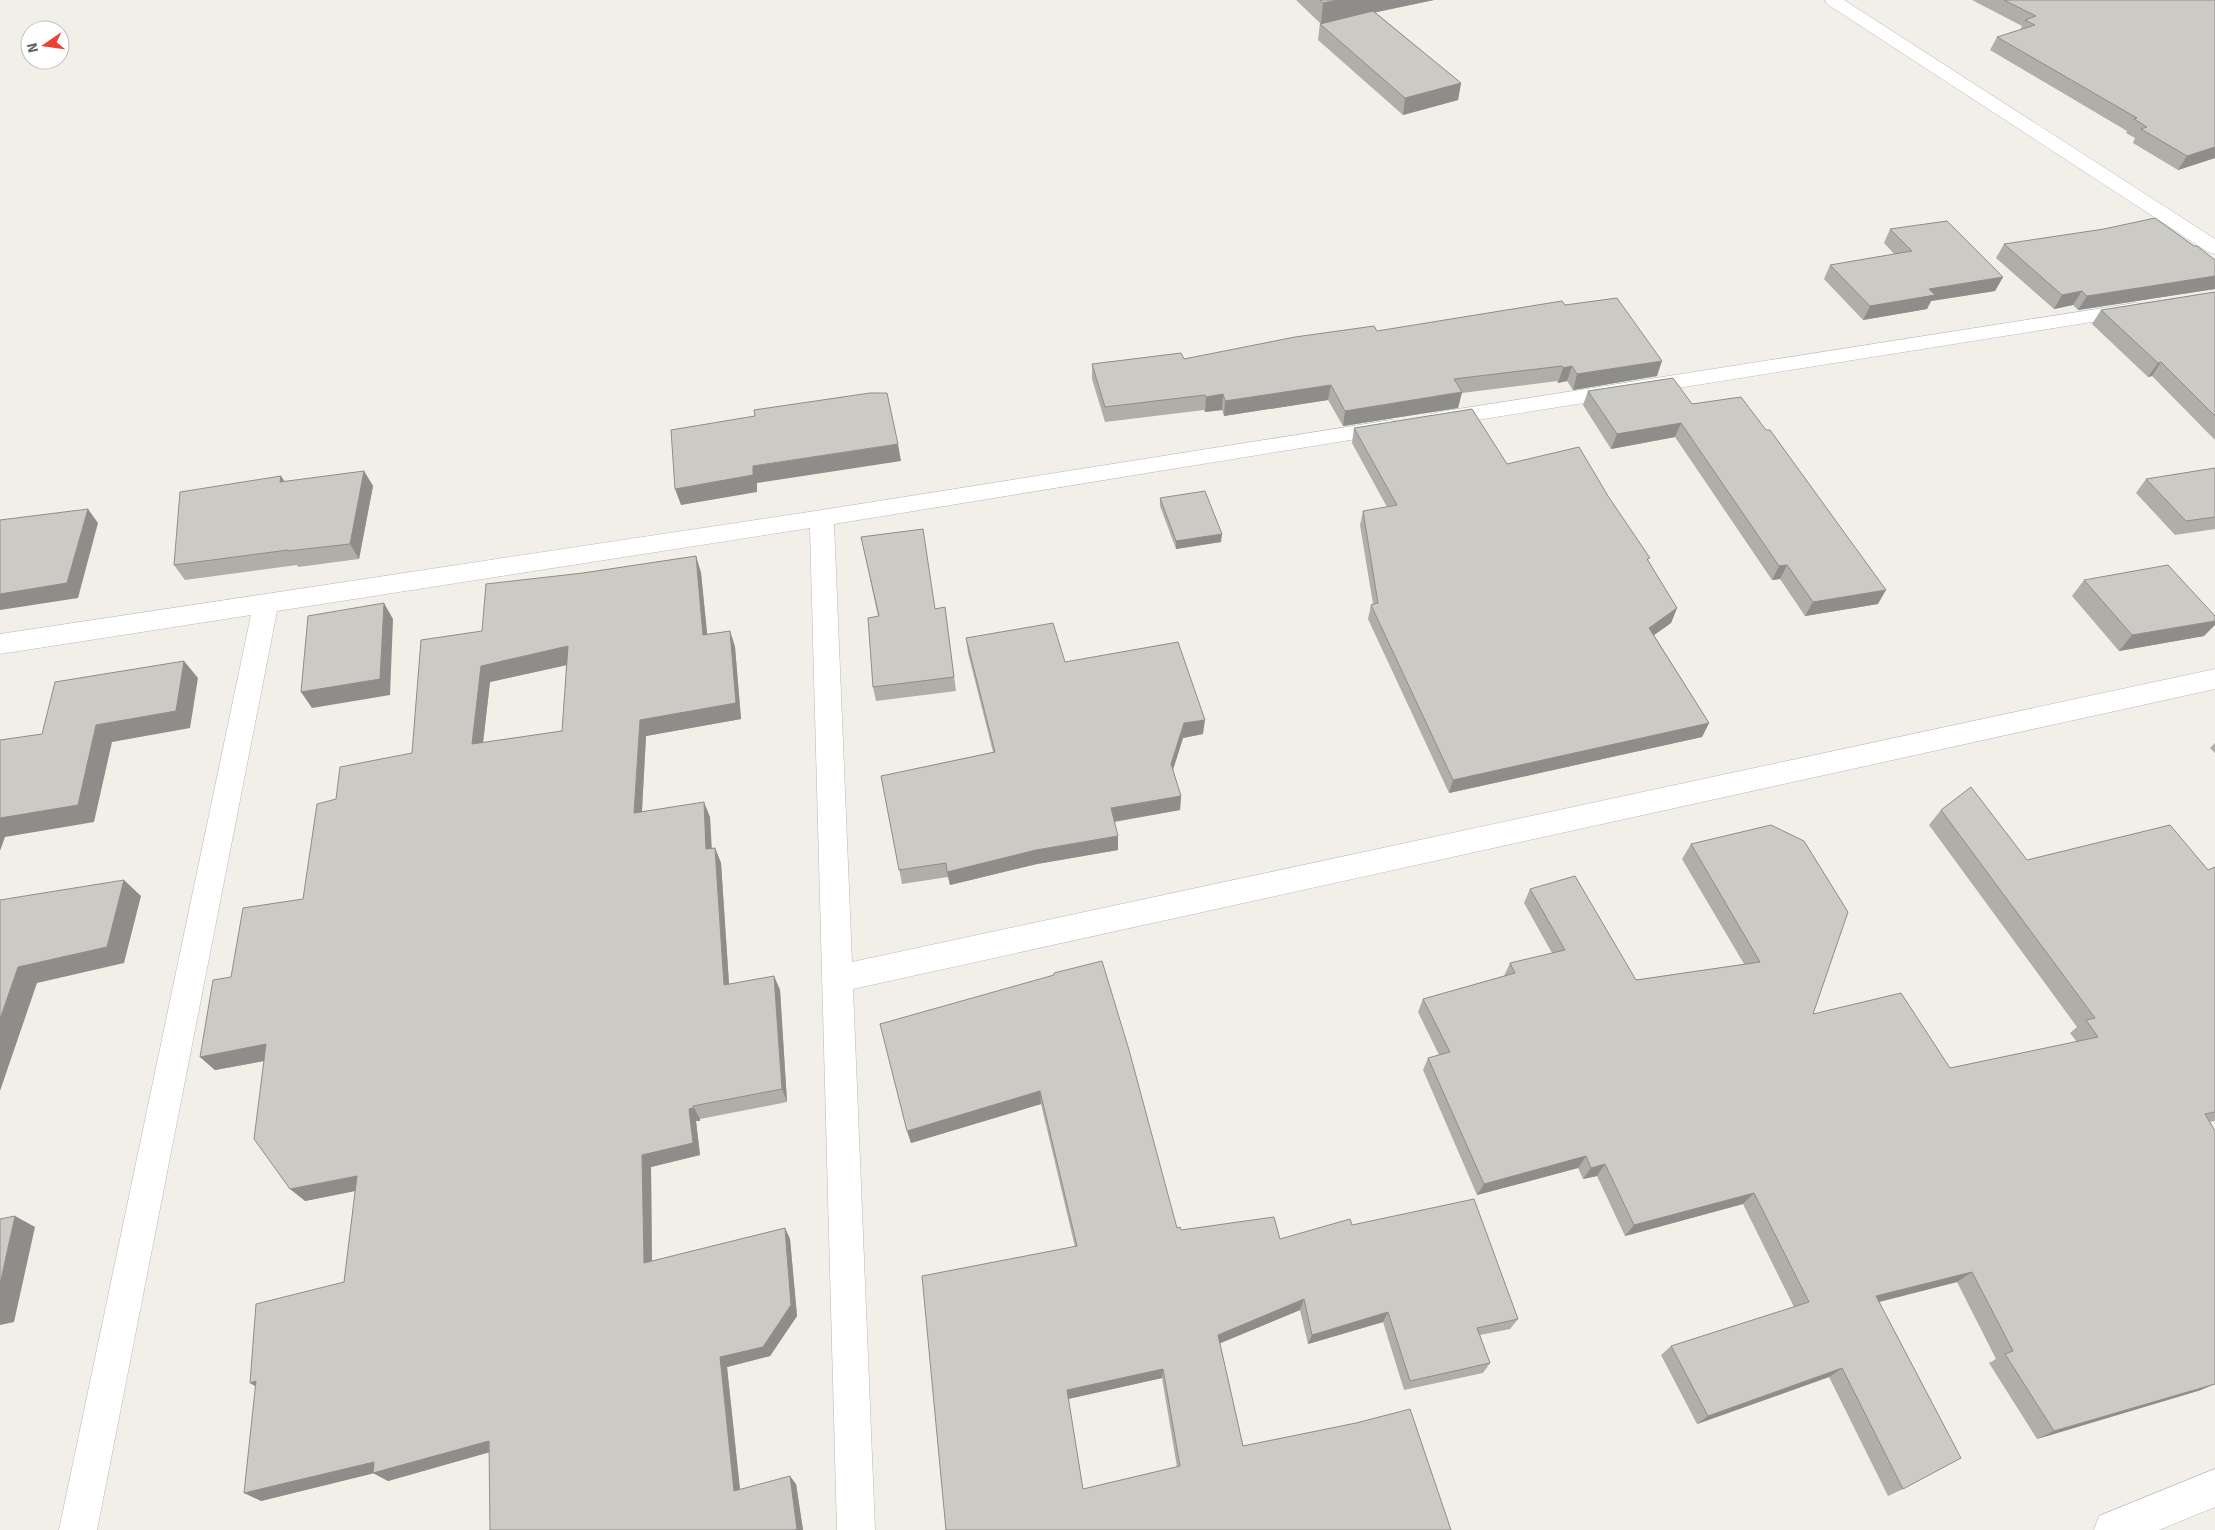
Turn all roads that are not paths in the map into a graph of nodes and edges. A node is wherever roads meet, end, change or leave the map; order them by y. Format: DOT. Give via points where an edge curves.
graph roads {
  1 [pos="1833,0"];
  2 [pos="2215,248"];
  3 [pos="2156,305"];
  4 [pos="822,518"];
  5 [pos="266,603"];
  6 [pos="0,644"];
  7 [pos="2215,679"];
  8 [pos="837,980"];
  9 [pos="2215,1488"];
  10 [pos="78,1530"];
  11 [pos="856,1530"];
  12 [pos="2113,1530"];
  1 -- 2 [label="street"];
  3 -- 4 [label="street"];
  4 -- 5 [label="street"];
  4 -- 8 [label="street"];
  5 -- 6 [label="street"];
  5 -- 10 [label="street"];
  7 -- 8 [label="street"];
  8 -- 11 [label="street"];
  9 -- 12 [label="street"];
}
